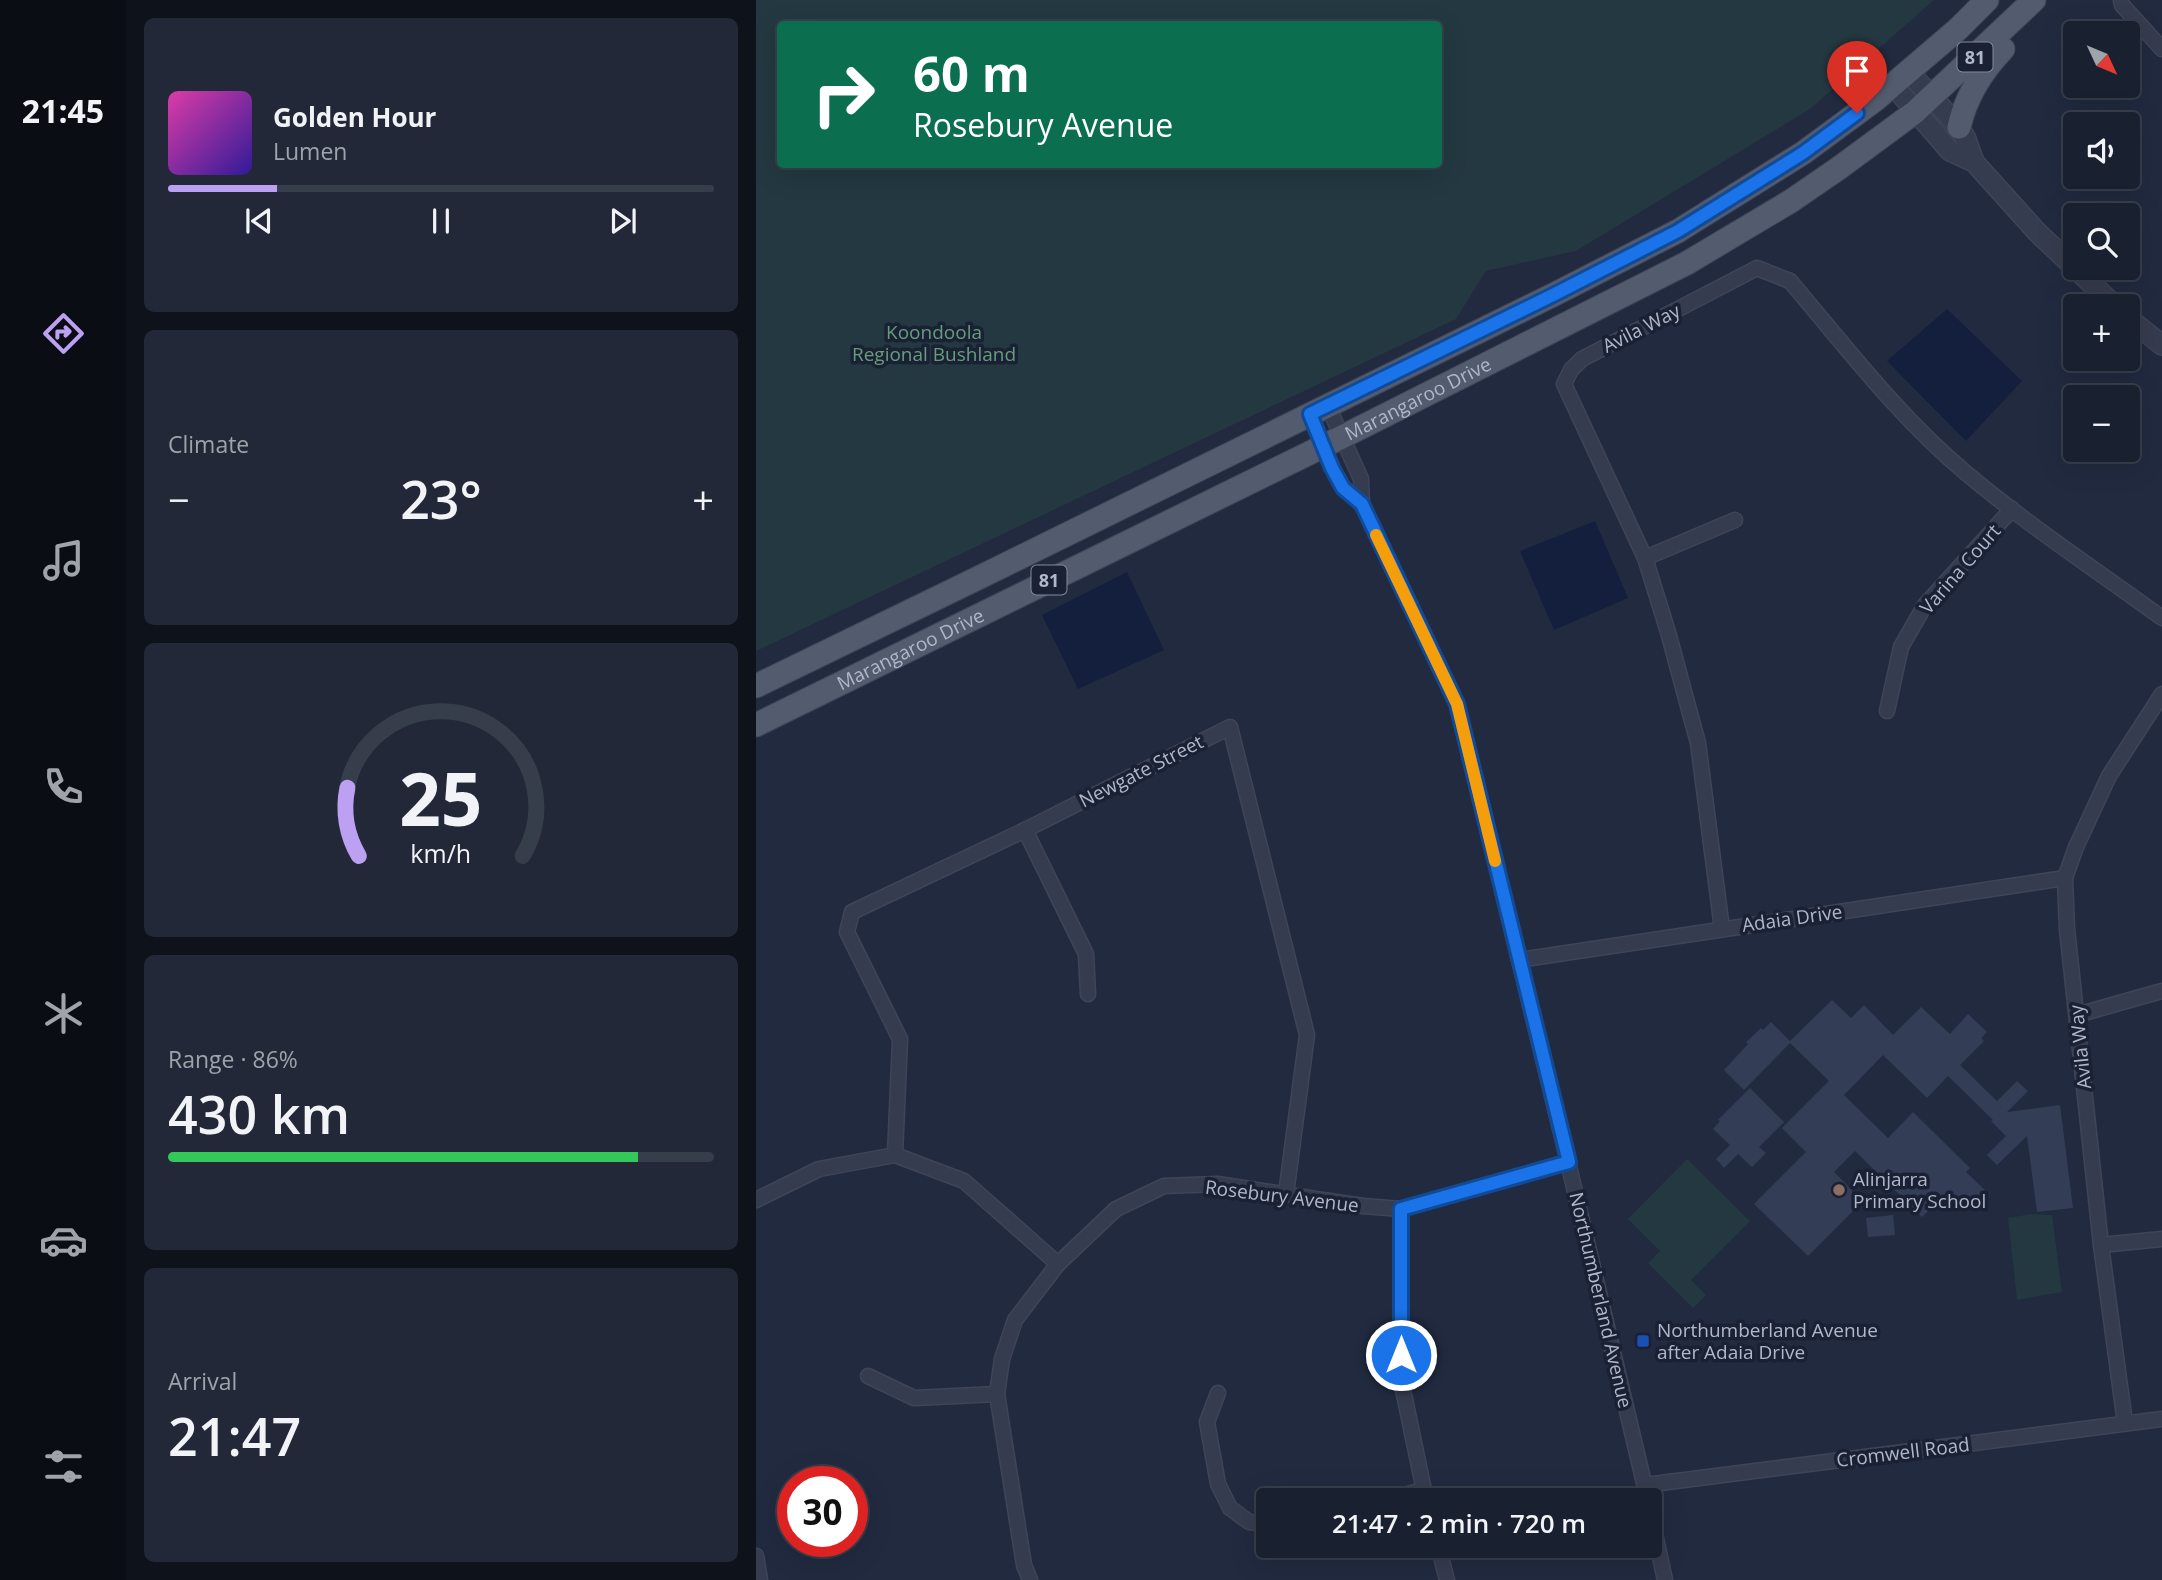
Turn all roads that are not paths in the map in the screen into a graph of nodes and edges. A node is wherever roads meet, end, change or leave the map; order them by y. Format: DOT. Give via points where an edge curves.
graph roads {
  1 [pos="1987,0"];
  2 [pos="2034,0"];
  3 [pos="2046,0"];
  4 [pos="2121,0"];
  5 [pos="2162,49"];
  6 [pos="1901,78"];
  7 [pos="1923,104"];
  8 [pos="1959,127"];
  9 [pos="1974,162"];
  10 [pos="2102,294"];
  11 [pos="2140,328"];
  12 [pos="2162,345"];
  13 [pos="1319,410"];
  14 [pos="1333,441"];
  15 [pos="1362,504"];
  16 [pos="2012,509"];
  17 [pos="1735,520"];
  18 [pos="1645,558"];
  19 [pos="2162,618"];
  20 [pos="756,686"];
  21 [pos="2162,694"];
  22 [pos="1887,711"];
  23 [pos="756,725"];
  24 [pos="1025,830"];
  25 [pos="2065,878"];
  26 [pos="1722,929"];
  27 [pos="1519,960"];
  28 [pos="2162,991"];
  29 [pos="1088,994"];
  30 [pos="2077,1015"];
  31 [pos="894,1155"];
  32 [pos="1569,1162"];
  33 [pos="1286,1194"];
  34 [pos="756,1200"];
  35 [pos="1401,1209"];
  36 [pos="2162,1239"];
  37 [pos="2101,1245"];
  38 [pos="1058,1264"];
  39 [pos="868,1376"];
  40 [pos="1218,1393"];
  41 [pos="997,1394"];
  42 [pos="2162,1419"];
  43 [pos="2125,1423"];
  44 [pos="1424,1488"];
  45 [pos="1645,1488"];
  46 [pos="1662,1491"];
  47 [pos="1256,1523"];
  48 [pos="756,1556"];
  49 [pos="1441,1558"];
  50 [pos="1660,1558"];
  51 [pos="760,1580"];
  52 [pos="1030,1580"];
  53 [pos="1447,1580"];
  54 [pos="1665,1580"];
  1 -- 6 [label="main road, Marangaroo Drive / 81"];
  2 -- 7 [label="main road, Marangaroo Drive / 81"];
  3 -- 8 [label="main road" via="2038,15 1984,71 1968,97"];
  4 -- 5 [label="street"];
  6 -- 7 [label="street"];
  6 -- 13 [label="main road, Marangaroo Drive / 81" via="1803,153 1678,231"];
  7 -- 8 [label="street"];
  7 -- 9 [label="street" via="1950,150"];
  7 -- 14 [label="main road, Marangaroo Drive / 81" via="1839,169 1688,264"];
  8 -- 9 [label="street"];
  9 -- 10 [label="street" via="2037,232"];
  11 -- 12 [label="street"];
  13 -- 14 [label="street, Northumberland Avenue"];
  13 -- 20 [label="main road, Marangaroo Drive / 81"];
  14 -- 15 [label="street, Northumberland Avenue" via="1361,479"];
  14 -- 15 [label="street, Northumberland Avenue" via="1332,468 1343,488"];
  14 -- 23 [label="main road, Marangaroo Drive / 81"];
  15 -- 27 [label="street, Northumberland Avenue" via="1457,704"];
  16 -- 18 [label="street, Avila Way" via="1964,472 1888,398 1790,281 1757,268 1582,359 1564,384"];
  16 -- 19 [label="street, Avila Way"];
  16 -- 22 [label="street, Varina Court" via="1925,605 1901,647"];
  17 -- 18 [label="street"];
  18 -- 26 [label="street, Avila Way" via="1698,743"];
  21 -- 25 [label="street, Avila Way" via="2109,776"];
  24 -- 29 [label="street" via="1086,954"];
  24 -- 31 [label="street, Newgate Street" via="852,912 847,932 900,1038"];
  24 -- 33 [label="street, Newgate Street" via="1230,727 1307,1035"];
  25 -- 26 [label="street, Adaia Drive"];
  25 -- 30 [label="street, Avila Way"];
  26 -- 27 [label="street, Adaia Drive"];
  27 -- 32 [label="street, Northumberland Avenue"];
  28 -- 30 [label="street"];
  30 -- 37 [label="street, Avila Way"];
  31 -- 34 [label="street" via="818,1169"];
  31 -- 38 [label="street" via="964,1181"];
  32 -- 35 [label="street, Rosebury Avenue"];
  32 -- 45 [label="street, Northumberland Avenue"];
  33 -- 35 [label="street, Rosebury Avenue"];
  33 -- 38 [label="street, Rosebury Avenue" via="1217,1184 1164,1186 1116,1209"];
  35 -- 44 [label="street" via="1401,1380"];
  36 -- 37 [label="street"];
  37 -- 43 [label="street, Avila Way"];
  38 -- 41 [label="street, Rosebury Avenue" via="1015,1320"];
  39 -- 41 [label="street" via="914,1398"];
  40 -- 47 [label="street" via="1207,1422 1218,1484 1230,1508"];
  41 -- 52 [label="street, Rosebury Avenue"];
  42 -- 43 [label="street, Cromwell Road"];
  43 -- 46 [label="street, Cromwell Road"];
  48 -- 51 [label="street"];
  49 -- 53 [label="street"];
  50 -- 54 [label="street"];
}
